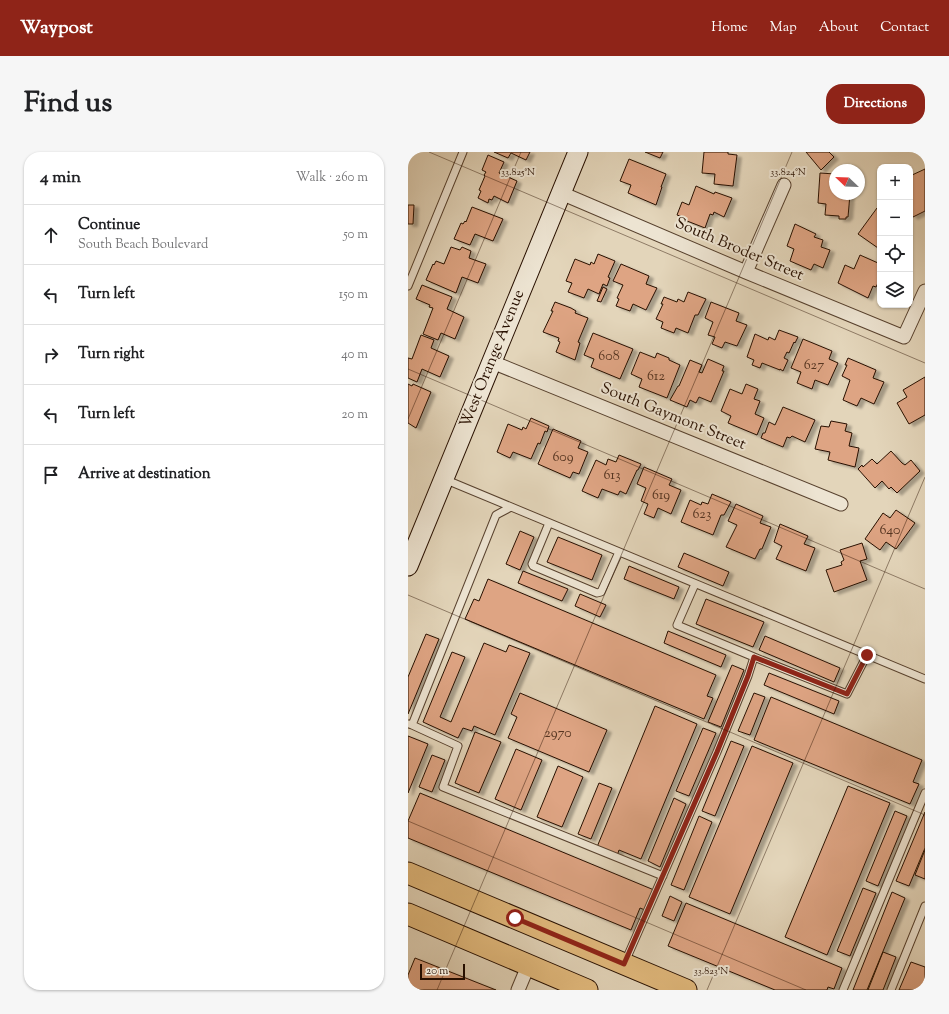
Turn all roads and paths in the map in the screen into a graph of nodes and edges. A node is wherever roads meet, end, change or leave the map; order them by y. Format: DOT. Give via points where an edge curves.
graph roads {
  1 [pos="463,152"];
  2 [pos="578,152"];
  3 [pos="784,185"];
  4 [pos="561,193"];
  5 [pos="746,272"];
  6 [pos="408,286"];
  7 [pos="925,291"];
  8 [pos="492,362"];
  9 [pos="444,479"];
  10 [pos="842,504"];
  11 [pos="511,507"];
  12 [pos="549,523"];
  13 [pos="619,552"];
  14 [pos="409,562"];
  15 [pos="695,584"];
  16 [pos="867,655"];
  17 [pos="754,657"];
  18 [pos="925,679"];
  19 [pos="410,724"];
  20 [pos="925,793"];
  21 [pos="408,873"];
  22 [pos="663,876"];
  23 [pos="925,906"];
  24 [pos="408,914"];
  25 [pos="624,964"];
  26 [pos="528,966"];
  27 [pos="518,990"];
  28 [pos="587,990"];
  29 [pos="686,990"];
  30 [pos="843,990"];
  31 [pos="891,990"];
  1 -- 6 [label="lane"];
  2 -- 4 [label="street, West Orange Avenue"];
  3 -- 5 [label="street"];
  4 -- 5 [label="street, South Broder Street"];
  4 -- 8 [label="street, West Orange Avenue"];
  5 -- 7 [label="street, South Broder Street" via="904,337"];
  8 -- 9 [label="street, West Orange Avenue"];
  8 -- 10 [label="street, South Gaymont Street"];
  9 -- 11 [label="lane"];
  9 -- 14 [label="street, West Orange Avenue"];
  11 -- 12 [label="lane"];
  11 -- 19 [label="lane" via="496,515"];
  12 -- 13 [label="lane"];
  12 -- 13 [label="lane" via="533,566 597,593 601,592"];
  13 -- 15 [label="lane"];
  15 -- 16 [label="lane"];
  15 -- 17 [label="lane" via="677,625"];
  16 -- 17 [label="lane" via="847,694"];
  16 -- 18 [label="lane"];
  17 -- 22 [label="lane" via="717,752"];
  19 -- 22 [label="lane" via="458,746 443,787"];
  20 -- 30 [label="lane"];
  21 -- 25 [label="main road"];
  22 -- 25 [label="lane"];
  23 -- 31 [label="lane"];
  24 -- 26 [label="main road"];
  25 -- 29 [label="main road"];
  26 -- 27 [label="street"];
  26 -- 28 [label="main road"];
}
